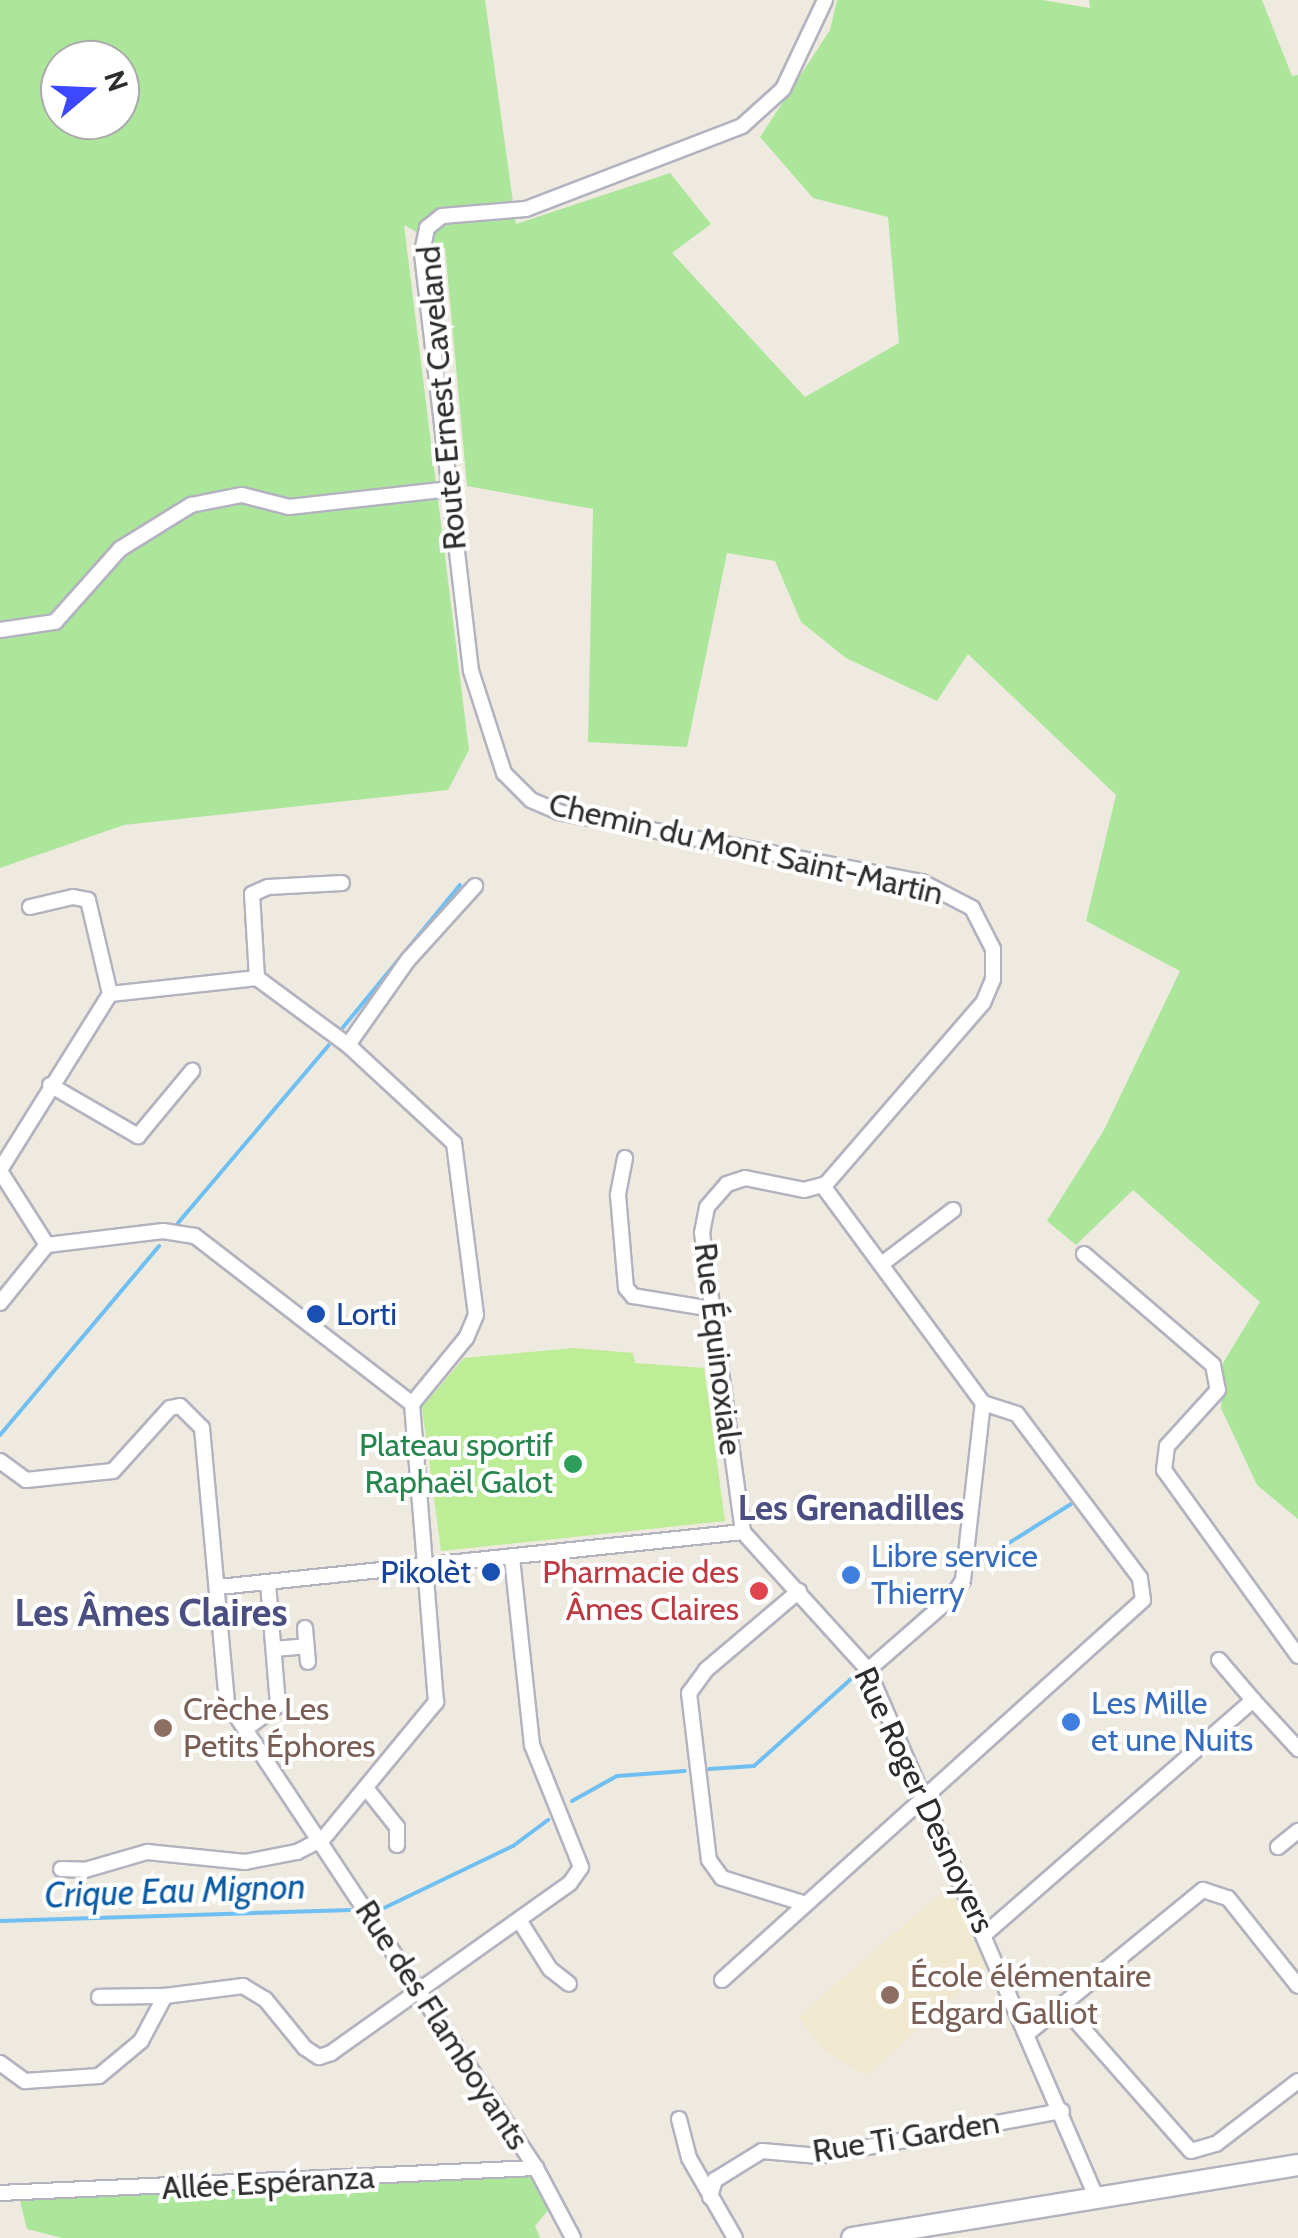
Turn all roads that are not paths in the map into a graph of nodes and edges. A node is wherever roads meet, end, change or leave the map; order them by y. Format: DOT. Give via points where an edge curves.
graph roads {
  1 [pos="824,0"];
  2 [pos="450,489"];
  3 [pos="0,630"];
  4 [pos="531,800"];
  5 [pos="342,882"];
  6 [pos="474,886"];
  7 [pos="30,907"];
  8 [pos="257,978"];
  9 [pos="110,994"];
  10 [pos="348,1045"];
  11 [pos="192,1071"];
  12 [pos="50,1085"];
  13 [pos="625,1158"];
  14 [pos="0,1171"];
  15 [pos="823,1186"];
  16 [pos="952,1210"];
  17 [pos="47,1245"];
  18 [pos="1084,1254"];
  19 [pos="884,1263"];
  20 [pos="0,1303"];
  21 [pos="712,1309"];
  22 [pos="984,1403"];
  23 [pos="412,1404"];
  24 [pos="0,1461"];
  25 [pos="743,1532"];
  26 [pos="512,1558"];
  27 [pos="428,1570"];
  28 [pos="268,1584"];
  29 [pos="219,1587"];
  30 [pos="800,1591"];
  31 [pos="305,1628"];
  32 [pos="306,1646"];
  33 [pos="274,1649"];
  34 [pos="1298,1656"];
  35 [pos="1219,1660"];
  36 [pos="308,1662"];
  37 [pos="868,1670"];
  38 [pos="1253,1700"];
  39 [pos="227,1701"];
  40 [pos="1298,1749"];
  41 [pos="366,1788"];
  42 [pos="923,1793"];
  43 [pos="1298,1832"];
  44 [pos="323,1839"];
  45 [pos="397,1845"];
  46 [pos="1278,1847"];
  47 [pos="61,1869"];
  48 [pos="802,1903"];
  49 [pos="519,1920"];
  50 [pos="985,1934"];
  51 [pos="722,1980"];
  52 [pos="569,1984"];
  53 [pos="1298,1986"];
  54 [pos="418,1993"];
  55 [pos="165,1996"];
  56 [pos="100,1997"];
  57 [pos="1063,2006"];
  58 [pos="1028,2033"];
  59 [pos="0,2063"];
  60 [pos="1298,2082"];
  61 [pos="1062,2111"];
  62 [pos="679,2119"];
  63 [pos="1298,2166"];
  64 [pos="536,2168"];
  65 [pos="0,2193"];
  66 [pos="710,2198"];
  67 [pos="1097,2199"];
  68 [pos="573,2238"];
  69 [pos="736,2238"];
  70 [pos="852,2238"];
  1 -- 2 [label="street, Route Ernest Caveland" via="783,89 742,126 526,209 448,214 427,228 422,252"];
  2 -- 3 [label="street" via="288,507 242,496 191,505 120,549 55,622"];
  2 -- 4 [label="street, Route Ernest Caveland" via="478,705 504,773"];
  4 -- 15 [label="street, Chemin du Mont Saint-Martin" via="559,812 922,882 972,908 987,930 995,961 983,1003"];
  5 -- 8 [label="street" via="268,886 252,894"];
  6 -- 10 [label="street" via="408,960"];
  7 -- 9 [label="street" via="73,896 88,900"];
  8 -- 9 [label="street"];
  8 -- 10 [label="street"];
  9 -- 12 [label="street"];
  10 -- 23 [label="street" via="454,1143 476,1315 466,1338"];
  11 -- 12 [label="street" via="138,1136"];
  12 -- 14 [label="street"];
  13 -- 21 [label="street" via="618,1196 626,1288 633,1296"];
  14 -- 17 [label="street"];
  15 -- 19 [label="street"];
  15 -- 21 [label="street, Rue Équinoxiale" via="804,1190 752,1178 720,1189 702,1221"];
  16 -- 19 [label="street"];
  17 -- 20 [label="street"];
  17 -- 23 [label="street" via="163,1231 195,1236"];
  18 -- 34 [label="street" via="1212,1365 1218,1390 1167,1446 1164,1470"];
  19 -- 22 [label="street"];
  21 -- 25 [label="street, Rue Équinoxiale"];
  22 -- 37 [label="street" via="963,1580"];
  22 -- 42 [label="street" via="1017,1414 1140,1578 1145,1594"];
  23 -- 27 [label="street"];
  24 -- 29 [label="street" via="26,1480 114,1471 170,1408 180,1406 202,1428"];
  25 -- 26 [label="street"];
  25 -- 30 [label="street, Rue Roger Desnoyers"];
  26 -- 27 [label="street"];
  26 -- 49 [label="street" via="532,1745 581,1867 570,1883"];
  27 -- 28 [label="street"];
  27 -- 41 [label="street" via="436,1702"];
  28 -- 29 [label="street"];
  28 -- 33 [label="street"];
  29 -- 39 [label="street"];
  30 -- 37 [label="street, Rue Roger Desnoyers"];
  30 -- 48 [label="street" via="720,1656 689,1693 709,1860 722,1878"];
  31 -- 32 [label="street"];
  32 -- 33 [label="street"];
  32 -- 36 [label="street"];
  33 -- 44 [label="street, Rue des Flamboyants" via="278,1704 242,1722"];
  35 -- 38 [label="street"];
  37 -- 42 [label="street, Rue Roger Desnoyers"];
  38 -- 40 [label="street"];
  38 -- 50 [label="street"];
  41 -- 44 [label="street"];
  41 -- 45 [label="street" via="397,1827"];
  42 -- 48 [label="street"];
  42 -- 50 [label="street, Rue Roger Desnoyers"];
  43 -- 46 [label="street"];
  44 -- 47 [label="street" via="260,1861 163,1852 86,1870"];
  44 -- 54 [label="street, Rue des Flamboyants"];
  48 -- 51 [label="street"];
  49 -- 52 [label="street" via="550,1969"];
  49 -- 54 [label="street"];
  50 -- 58 [label="street, Rue Roger Desnoyers"];
  53 -- 57 [label="street" via="1228,1898 1203,1890"];
  54 -- 55 [label="street" via="319,2056 266,1999 242,1986"];
  54 -- 64 [label="street, Rue des Flamboyants"];
  55 -- 56 [label="street"];
  55 -- 59 [label="street" via="141,2041 99,2076 25,2081"];
  57 -- 58 [label="street"];
  57 -- 60 [label="street" via="1191,2151 1216,2144"];
  58 -- 61 [label="street, Rue Roger Desnoyers"];
  61 -- 66 [label="street, Rue Ti Garden" via="819,2156 762,2151 715,2180"];
  61 -- 67 [label="street, Rue Roger Desnoyers"];
  62 -- 66 [label="street"];
  63 -- 67 [label="street"];
  64 -- 65 [label="street, Allée Espéranza"];
  64 -- 68 [label="street, Rue des Flamboyants"];
  66 -- 69 [label="street"];
  67 -- 70 [label="street"];
}
